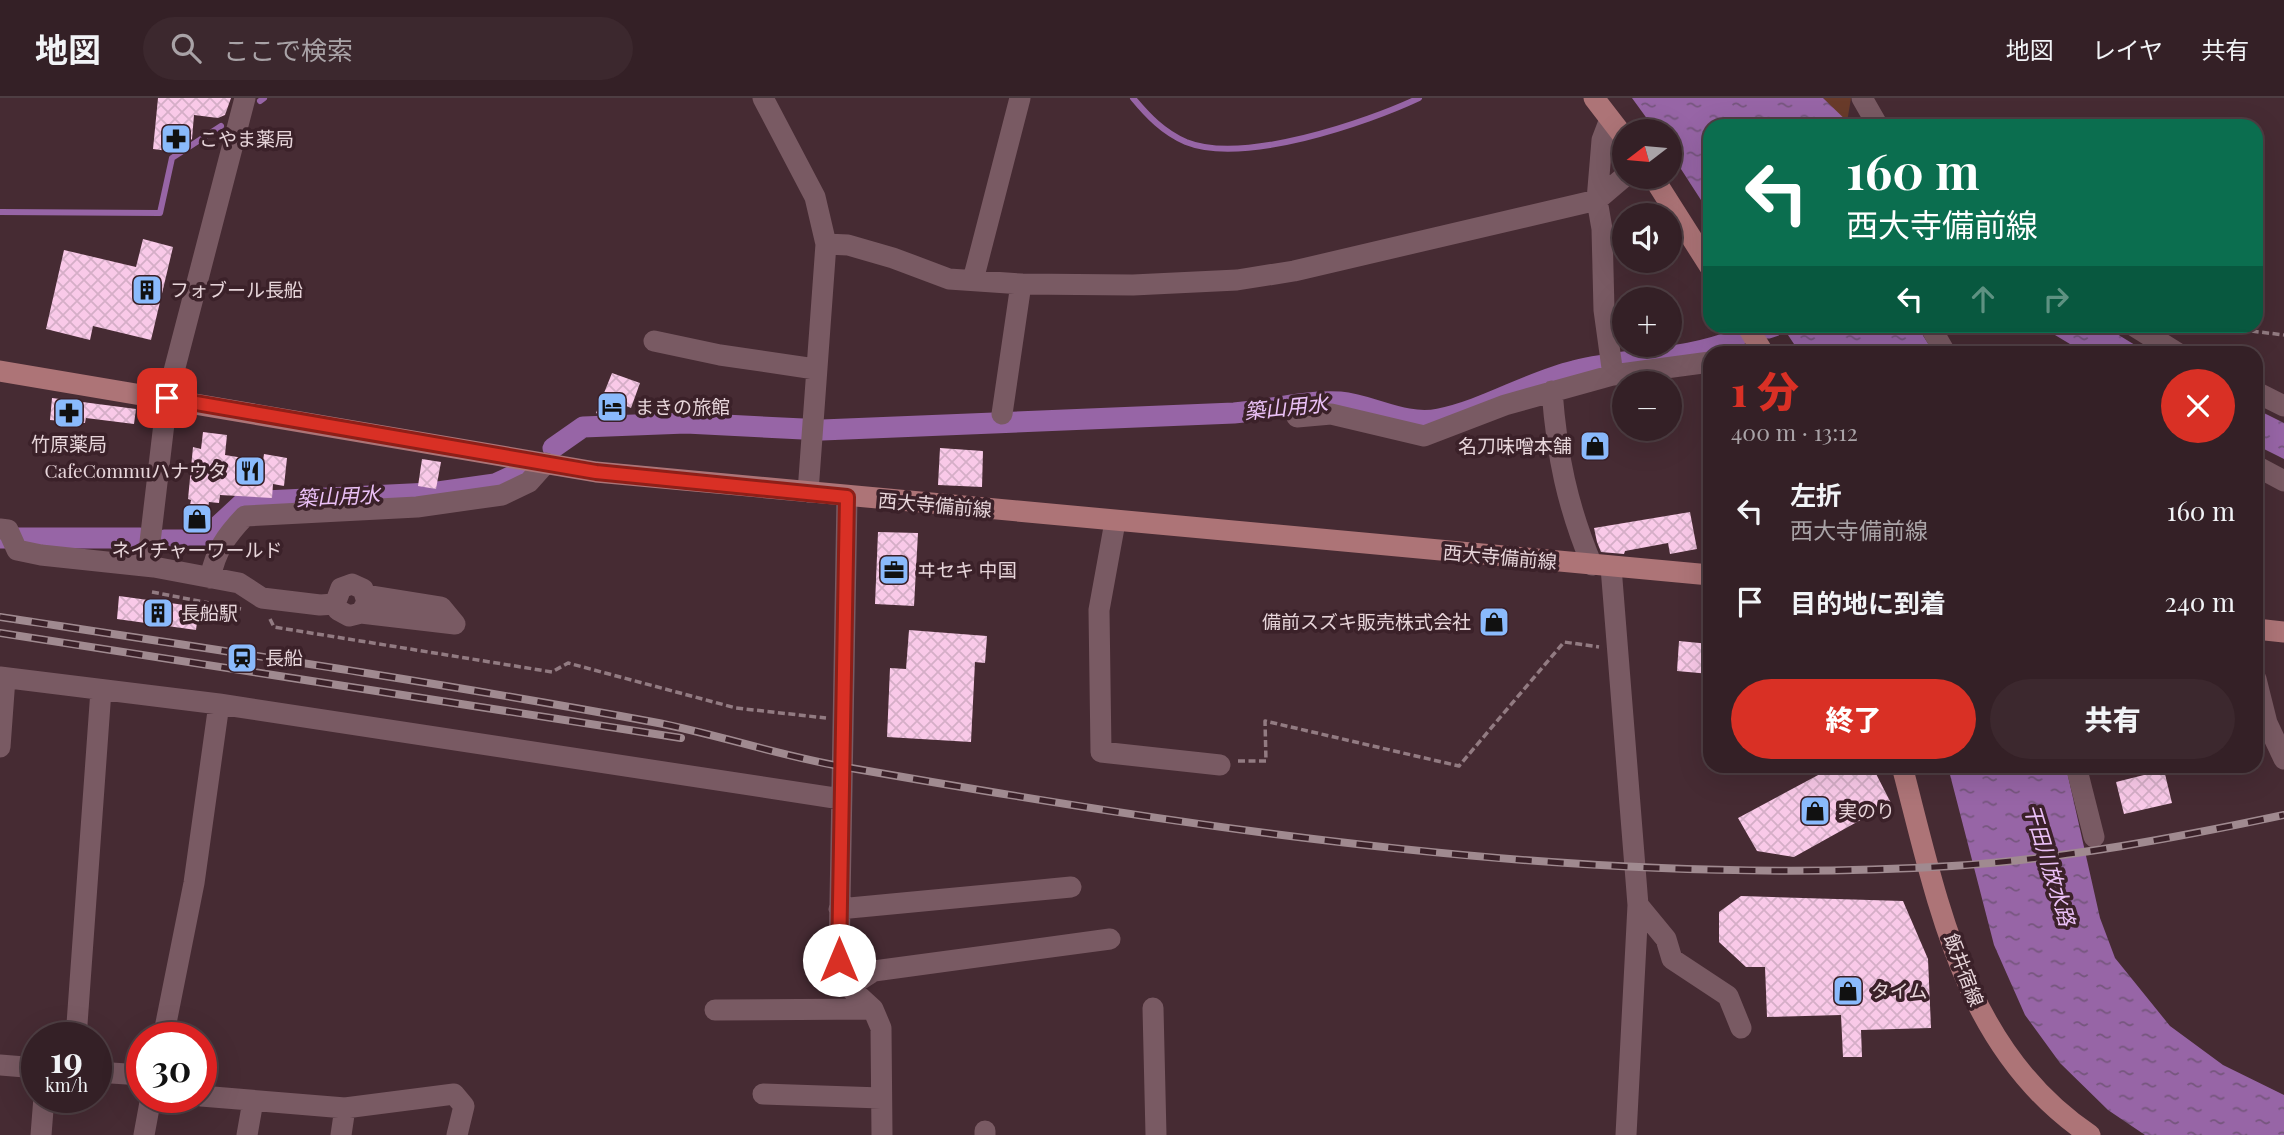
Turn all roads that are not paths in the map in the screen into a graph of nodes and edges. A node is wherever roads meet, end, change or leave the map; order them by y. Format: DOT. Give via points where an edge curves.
graph roads {
  1 [pos="245,98"];
  2 [pos="763,98"];
  3 [pos="1020,98"];
  4 [pos="1594,98"];
  5 [pos="1862,98"];
  6 [pos="1610,119"];
  7 [pos="1874,119"];
  8 [pos="1612,122"];
  9 [pos="1612,187"];
  10 [pos="1661,189"];
  11 [pos="1597,200"];
  12 [pos="826,244"];
  13 [pos="1703,256"];
  14 [pos="974,280"];
  15 [pos="1021,284"];
  16 [pos="2145,333"];
  17 [pos="654,341"];
  18 [pos="2166,346"];
  19 [pos="1703,362"];
  20 [pos="1612,366"];
  21 [pos="815,369"];
  22 [pos="0,371"];
  23 [pos="1552,391"];
  24 [pos="2263,396"];
  25 [pos="167,398"];
  26 [pos="2284,406"];
  27 [pos="1002,414"];
  28 [pos="1297,417"];
  29 [pos="546,463"];
  30 [pos="2263,470"];
  31 [pos="2284,481"];
  32 [pos="808,492"];
  33 [pos="847,497"];
  34 [pos="1115,522"];
  35 [pos="4,529"];
  36 [pos="1602,566"];
  37 [pos="154,567"];
  38 [pos="1703,574"];
  39 [pos="210,578"];
  40 [pos="364,604"];
  41 [pos="2263,630"];
  42 [pos="2284,632"];
  43 [pos="3,677"];
  44 [pos="101,690"];
  45 [pos="219,705"];
  46 [pos="2263,707"];
  47 [pos="0,747"];
  48 [pos="2284,759"];
  49 [pos="1220,765"];
  50 [pos="1904,773"];
  51 [pos="2078,773"];
  52 [pos="841,799"];
  53 [pos="2094,837"];
  54 [pos="1071,887"];
  55 [pos="1637,905"];
  56 [pos="839,909"];
  57 [pos="1110,939"];
  58 [pos="849,987"];
  59 [pos="1153,1008"];
  60 [pos="873,1009"];
  61 [pos="715,1010"];
  62 [pos="77,1022"];
  63 [pos="166,1022"];
  64 [pos="1741,1028"];
  65 [pos="0,1065"];
  66 [pos="21,1067"];
  67 [pos="763,1094"];
  68 [pos="217,1098"];
  69 [pos="881,1098"];
  70 [pos="253,1101"];
  71 [pos="345,1108"];
  72 [pos="43,1113"];
  73 [pos="148,1113"];
  74 [pos="41,1135"];
  75 [pos="144,1135"];
  76 [pos="247,1135"];
  77 [pos="341,1135"];
  78 [pos="457,1135"];
  79 [pos="882,1135"];
  80 [pos="1156,1135"];
  81 [pos="1626,1135"];
  82 [pos="2090,1135"];
  1 -- 25 [label="street"];
  2 -- 12 [label="street" via="815,197"];
  3 -- 14 [label="street"];
  4 -- 6 [label="main road"];
  5 -- 7 [label="street"];
  6 -- 8 [label="main road"];
  6 -- 11 [label="street" via="1602,140"];
  9 -- 11 [label="street"];
  10 -- 13 [label="main road"];
  11 -- 15 [label="street" via="1294,271 1237,280"];
  11 -- 20 [label="street"];
  12 -- 14 [label="street" via="848,245 948,279"];
  12 -- 21 [label="street"];
  14 -- 15 [label="street"];
  15 -- 27 [label="street"];
  16 -- 18 [label="street"];
  17 -- 21 [label="street"];
  19 -- 20 [label="street"];
  20 -- 23 [label="street"];
  21 -- 32 [label="street"];
  22 -- 25 [label="main road, 西大寺備前線"];
  23 -- 28 [label="street" via="1423,436 1331,414"];
  23 -- 36 [label="street" via="1558,459 1579,533"];
  24 -- 26 [label="street"];
  25 -- 29 [label="main road, 西大寺備前線"];
  25 -- 37 [label="street" via="148,559"];
  29 -- 32 [label="main road, 西大寺備前線"];
  29 -- 39 [label="street" via="529,482 502,495 417,507 245,516 215,553"];
  30 -- 31 [label="street"];
  32 -- 33 [label="main road, 西大寺備前線"];
  33 -- 34 [label="main road, 西大寺備前線"];
  33 -- 52 [label="street"];
  34 -- 36 [label="main road, 西大寺備前線"];
  34 -- 49 [label="street" via="1099,610 1101,752"];
  35 -- 37 [label="street" via="17,550"];
  36 -- 38 [label="main road, 西大寺備前線"];
  36 -- 55 [label="street" via="1618,650"];
  37 -- 39 [label="street"];
  39 -- 40 [label="street" via="239,583 261,598 335,604 349,616"];
  41 -- 42 [label="main road"];
  43 -- 44 [label="street"];
  43 -- 47 [label="street"];
  44 -- 45 [label="street"];
  44 -- 62 [label="street"];
  45 -- 52 [label="street"];
  45 -- 63 [label="street" via="194,883"];
  46 -- 48 [label="street"];
  50 -- 82 [label="main road, 飯井宿線" via="1958,963 1982,1017 2037,1093"];
  51 -- 53 [label="street"];
  52 -- 56 [label="street"];
  54 -- 56 [label="street"];
  55 -- 64 [label="street" via="1666,939 1672,959 1728,996"];
  55 -- 81 [label="street"];
  56 -- 58 [label="street" via="839,960"];
  57 -- 58 [label="street" via="874,971"];
  58 -- 60 [label="street"];
  59 -- 80 [label="street"];
  60 -- 61 [label="street"];
  60 -- 69 [label="street" via="881,1028"];
  65 -- 66 [label="street"];
  67 -- 69 [label="street"];
  68 -- 70 [label="street"];
  69 -- 79 [label="street"];
  70 -- 71 [label="street"];
  70 -- 76 [label="street"];
  71 -- 77 [label="street"];
  71 -- 78 [label="street" via="454,1094 464,1106"];
  72 -- 74 [label="street"];
  73 -- 75 [label="street"];
}
